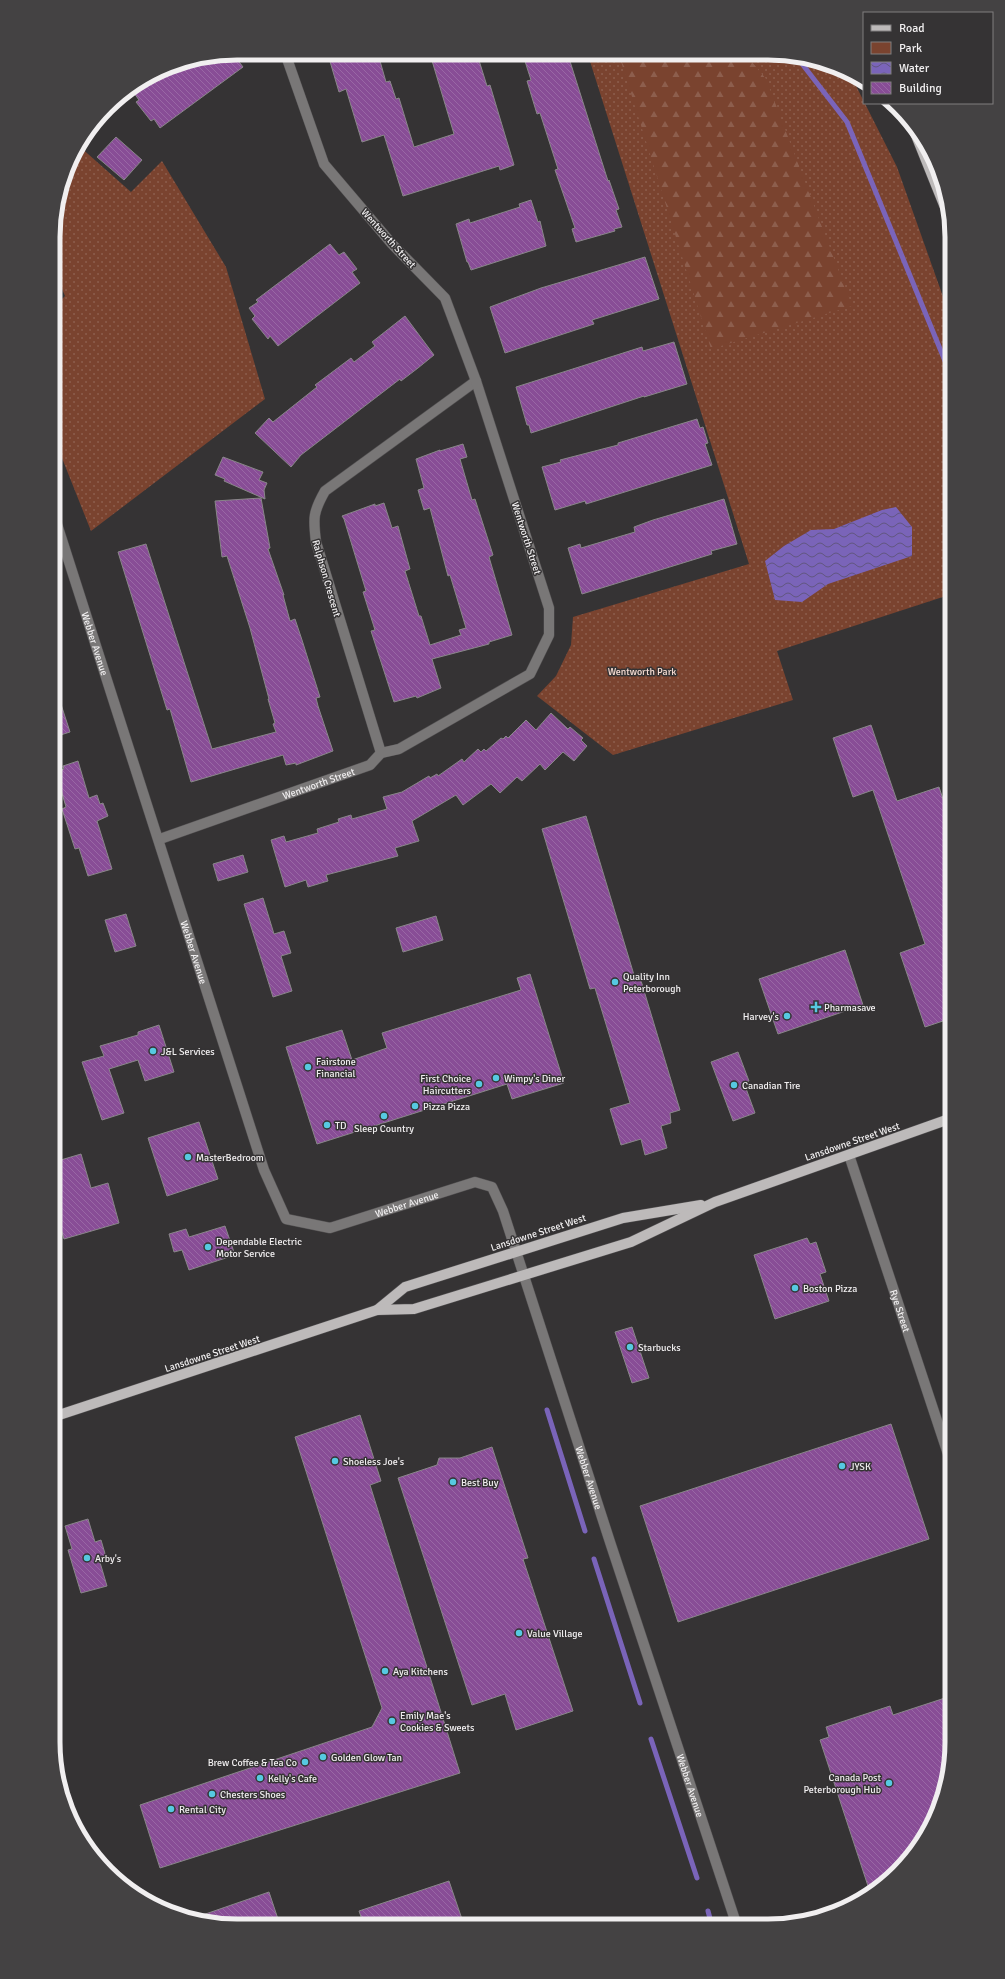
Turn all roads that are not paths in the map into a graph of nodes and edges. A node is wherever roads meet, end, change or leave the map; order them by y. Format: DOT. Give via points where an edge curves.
graph roads {
  1 [pos="287,60"];
  2 [pos="930,165"];
  3 [pos="938,187"];
  4 [pos="476,381"];
  5 [pos="60,532"];
  6 [pos="381,753"];
  7 [pos="160,839"];
  8 [pos="945,1121"];
  9 [pos="849,1155"];
  10 [pos="715,1202"];
  11 [pos="516,1252"];
  12 [pos="524,1275"];
  13 [pos="378,1310"];
  14 [pos="60,1414"];
  15 [pos="945,1445"];
  16 [pos="735,1919"];
  1 -- 4 [label="street, Wentworth Street" via="324,164 392,244 444,298"];
  2 -- 3 [label="main road"];
  4 -- 6 [label="street, Ralphson Crescent" via="325,491 316,507 313,522 316,542"];
  4 -- 6 [label="street, Wentworth Street" via="550,608 550,635 530,674 399,749"];
  5 -- 7 [label="street, Webber Avenue"];
  6 -- 7 [label="street, Wentworth Street" via="370,765"];
  7 -- 11 [label="street, Webber Avenue" via="264,1170 286,1219 330,1228 475,1182 492,1188 503,1211"];
  8 -- 9 [label="main road, Lansdowne Street West"];
  9 -- 10 [label="main road, Lansdowne Street West"];
  9 -- 15 [label="street, Rye Street"];
  10 -- 11 [label="main road, Lansdowne Street West" via="623,1218"];
  10 -- 12 [label="main road, Lansdowne Street West" via="631,1242"];
  11 -- 12 [label="street, Webber Avenue"];
  11 -- 13 [label="main road, Lansdowne Street West" via="405,1287"];
  12 -- 13 [label="main road, Lansdowne Street West" via="414,1310"];
  12 -- 16 [label="street, Webber Avenue"];
  13 -- 14 [label="main road, Lansdowne Street West"];
}
